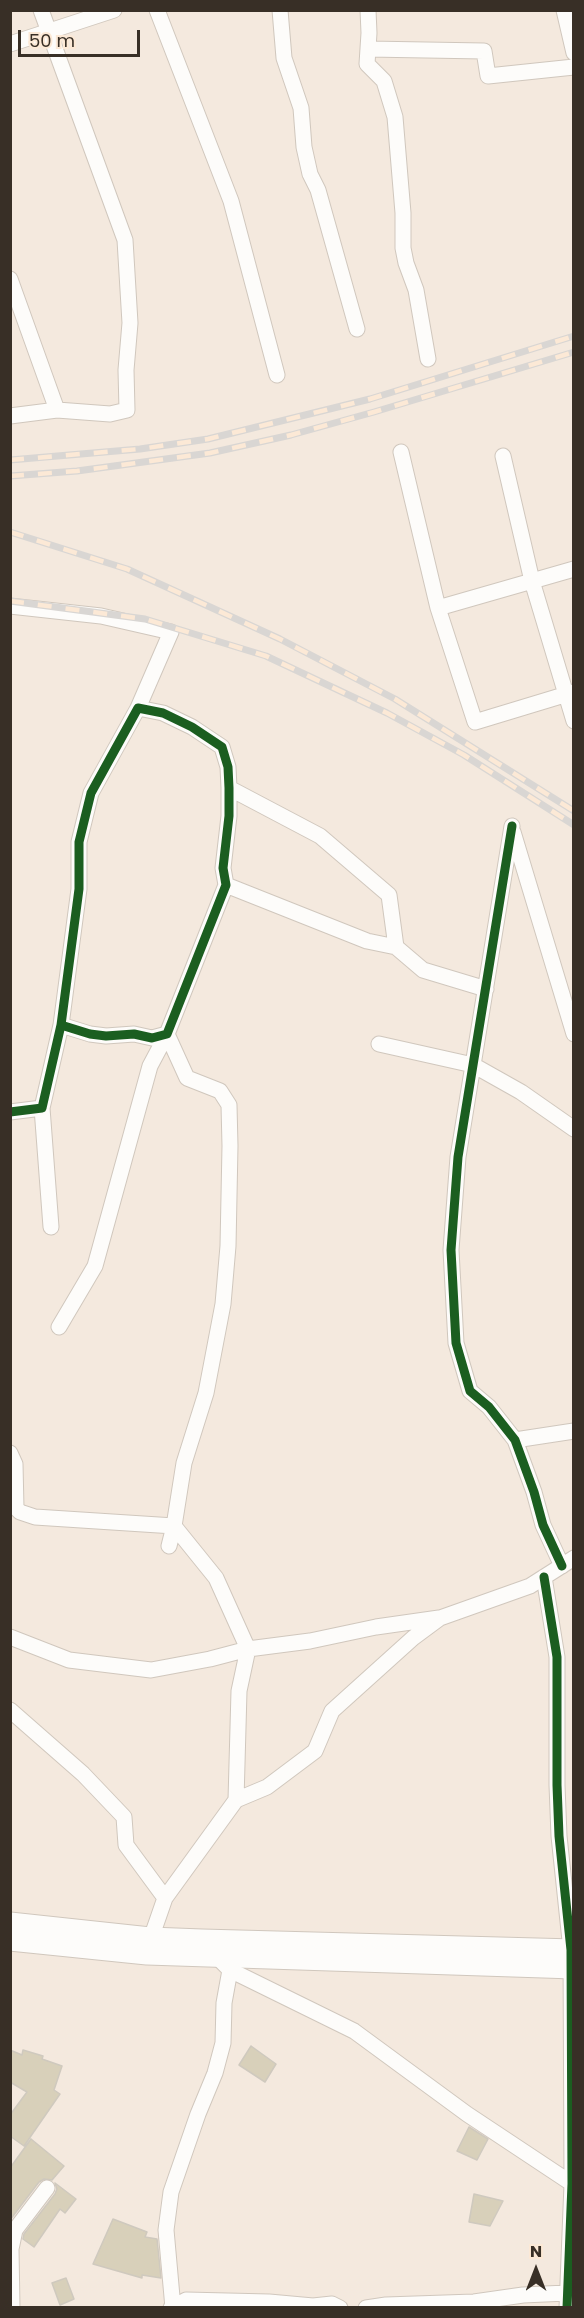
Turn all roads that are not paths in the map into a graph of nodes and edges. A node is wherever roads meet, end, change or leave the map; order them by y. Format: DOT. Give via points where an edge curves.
graph roads {
  1 [pos="40,10"];
  2 [pos="114,10"];
  3 [pos="157,10"];
  4 [pos="280,10"];
  5 [pos="368,10"];
  6 [pos="564,10"];
  7 [pos="48,31"];
  8 [pos="10,44"];
  9 [pos="368,49"];
  10 [pos="573,53"];
  11 [pos="573,67"];
  12 [pos="10,279"];
  13 [pos="357,329"];
  14 [pos="428,359"];
  15 [pos="277,375"];
  16 [pos="57,410"];
  17 [pos="10,416"];
  18 [pos="401,452"];
  19 [pos="502,456"];
  20 [pos="573,569"];
  21 [pos="532,581"];
  22 [pos="10,606"];
  23 [pos="438,608"];
  24 [pos="569,694"];
  25 [pos="138,708"];
  26 [pos="573,721"];
  27 [pos="229,788"];
  28 [pos="226,885"];
  29 [pos="396,947"];
  30 [pos="486,989"];
  31 [pos="61,1025"];
  32 [pos="167,1034"];
  33 [pos="573,1034"];
  34 [pos="379,1044"];
  35 [pos="473,1065"];
  36 [pos="42,1108"];
  37 [pos="10,1112"];
  38 [pos="573,1129"];
  39 [pos="51,1227"];
  40 [pos="59,1327"];
  41 [pos="573,1431"];
  42 [pos="515,1440"];
  43 [pos="10,1453"];
  44 [pos="174,1527"];
  45 [pos="169,1546"];
  46 [pos="568,1562"];
  47 [pos="544,1577"];
  48 [pos="441,1618"];
  49 [pos="10,1637"];
  50 [pos="248,1649"];
  51 [pos="10,1710"];
  52 [pos="236,1800"];
  53 [pos="165,1898"];
  54 [pos="10,1923"];
  55 [pos="10,1940"];
  56 [pos="148,1946"];
  57 [pos="216,1955"];
  58 [pos="572,1959"];
  59 [pos="573,2185"];
  60 [pos="47,2188"];
  61 [pos="569,2295"];
  62 [pos="12,2307"];
  63 [pos="172,2307"];
  64 [pos="340,2307"];
  65 [pos="366,2307"];
  1 -- 7 [label="street"];
  2 -- 7 [label="street"];
  3 -- 15 [label="street" via="231,201"];
  4 -- 13 [label="street" via="284,58 301,108 309,174 318,190"];
  5 -- 9 [label="street"];
  6 -- 10 [label="street"];
  7 -- 8 [label="street"];
  7 -- 16 [label="street" via="125,240 130,322 127,410 110,414"];
  9 -- 11 [label="street" via="484,51 488,76"];
  9 -- 14 [label="street" via="367,64 384,81 395,117 406,263 416,290"];
  12 -- 16 [label="street"];
  16 -- 17 [label="street"];
  18 -- 23 [label="street"];
  19 -- 21 [label="street"];
  20 -- 21 [label="street"];
  21 -- 23 [label="street"];
  21 -- 24 [label="street"];
  22 -- 25 [label="street" via="101,616 171,632"];
  23 -- 24 [label="street" via="476,723"];
  24 -- 26 [label="street"];
  25 -- 27 [label="street" via="163,713 222,747"];
  25 -- 31 [label="street" via="91,793 86,813"];
  27 -- 28 [label="street" via="230,816 223,868"];
  27 -- 29 [label="street" via="320,836 389,895"];
  28 -- 29 [label="street" via="367,941"];
  28 -- 32 [label="street"];
  29 -- 30 [label="street" via="423,970"];
  30 -- 33 [label="street" via="512,826"];
  30 -- 35 [label="street"];
  31 -- 32 [label="street" via="106,1036 134,1034 152,1038"];
  31 -- 36 [label="street"];
  32 -- 40 [label="street" via="150,1066 95,1266"];
  32 -- 44 [label="street" via="187,1078 220,1091 229,1105 230,1146 223,1304 206,1393 184,1463"];
  34 -- 35 [label="street"];
  35 -- 38 [label="street" via="521,1092"];
  35 -- 42 [label="street" via="458,1157 451,1250 456,1342 470,1391 489,1407"];
  36 -- 37 [label="street"];
  36 -- 39 [label="street"];
  41 -- 42 [label="street"];
  42 -- 46 [label="street" via="543,1525"];
  43 -- 44 [label="street" via="15,1464 16,1508 20,1512 35,1517"];
  44 -- 45 [label="street"];
  44 -- 50 [label="street" via="216,1578"];
  46 -- 47 [label="street"];
  47 -- 48 [label="street" via="530,1586"];
  47 -- 58 [label="street" via="557,1658 557,1795"];
  48 -- 50 [label="street"];
  48 -- 52 [label="street" via="332,1711 315,1751 267,1787"];
  49 -- 50 [label="street" via="69,1660 151,1670"];
  50 -- 52 [label="street" via="239,1691"];
  51 -- 53 [label="street" via="124,1816 126,1845"];
  52 -- 53 [label="street"];
  53 -- 56 [label="street"];
  54 -- 56 [label="main road"];
  55 -- 56 [label="main road"];
  56 -- 57 [label="main road"];
  57 -- 58 [label="main road"];
  57 -- 59 [label="street" via="354,2031"];
  57 -- 63 [label="street" via="224,2003 223,2043 171,2193 166,2230"];
  58 -- 59 [label="street"];
  59 -- 61 [label="street"];
  60 -- 62 [label="street" via="15,2230 10,2249"];
  61 -- 65 [label="street"];
  63 -- 64 [label="street" via="186,2300"];
}
